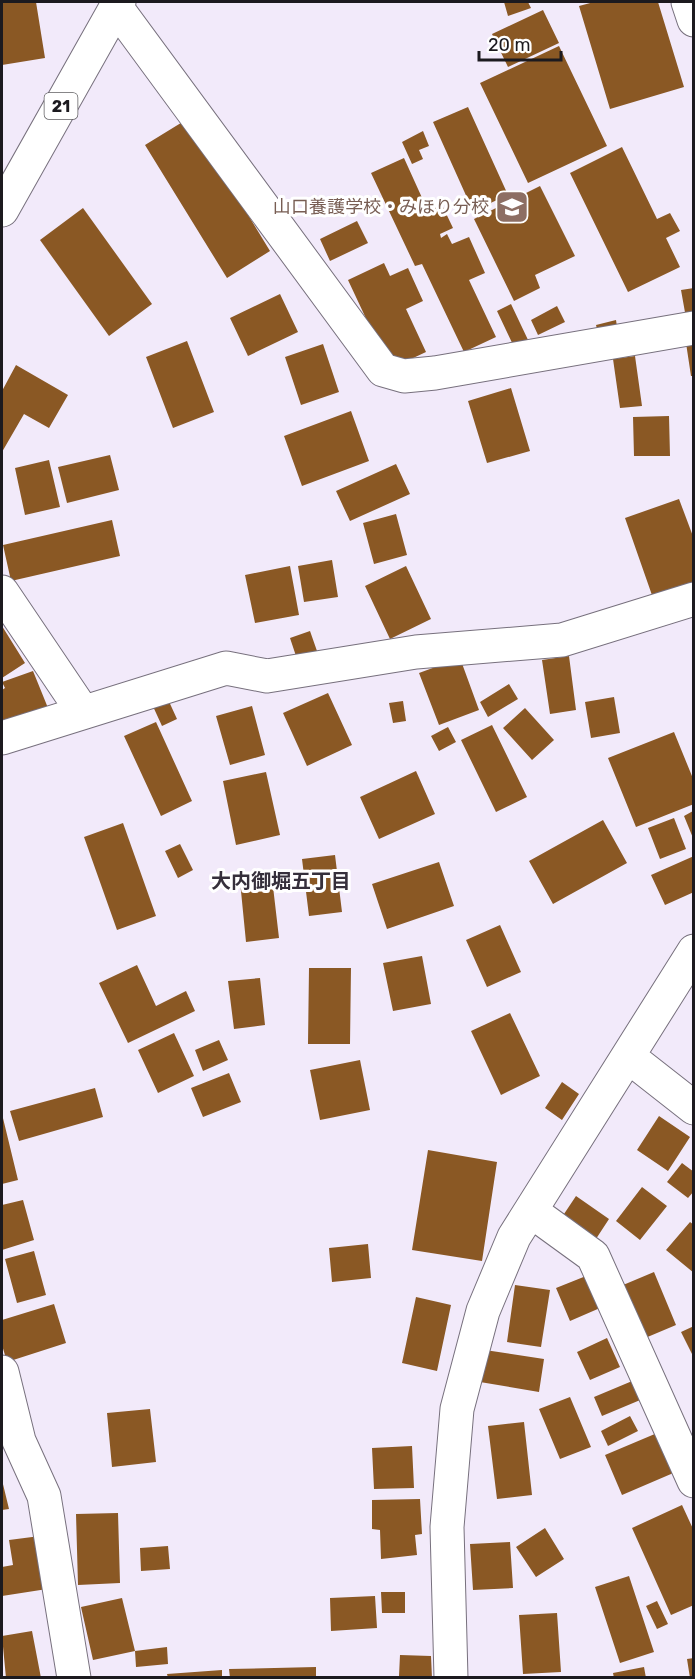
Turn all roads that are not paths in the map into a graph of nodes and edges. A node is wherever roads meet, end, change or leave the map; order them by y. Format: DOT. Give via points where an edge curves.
graph roads {
  1 [pos="118,4"];
  2 [pos="2,210"];
  3 [pos="693,328"];
  4 [pos="2,592"];
  5 [pos="693,599"];
  6 [pos="83,712"];
  7 [pos="2,738"];
  8 [pos="693,951"];
  9 [pos="629,1057"];
  10 [pos="693,1108"];
  11 [pos="531,1211"];
  12 [pos="2,1372"];
  13 [pos="693,1481"];
  14 [pos="74,1677"];
  15 [pos="451,1677"];
  1 -- 2 [label="street, 21"];
  1 -- 3 [label="street" via="384,370 404,376 435,373"];
  4 -- 6 [label="street"];
  5 -- 6 [label="street" via="562,640 416,652 267,676 226,668"];
  6 -- 7 [label="street"];
  8 -- 9 [label="street"];
  9 -- 10 [label="street"];
  9 -- 11 [label="street"];
  11 -- 13 [label="street" via="593,1256"];
  11 -- 15 [label="street" via="514,1237 483,1311 457,1409 447,1527"];
  12 -- 14 [label="street" via="19,1441 44,1496"];
}
